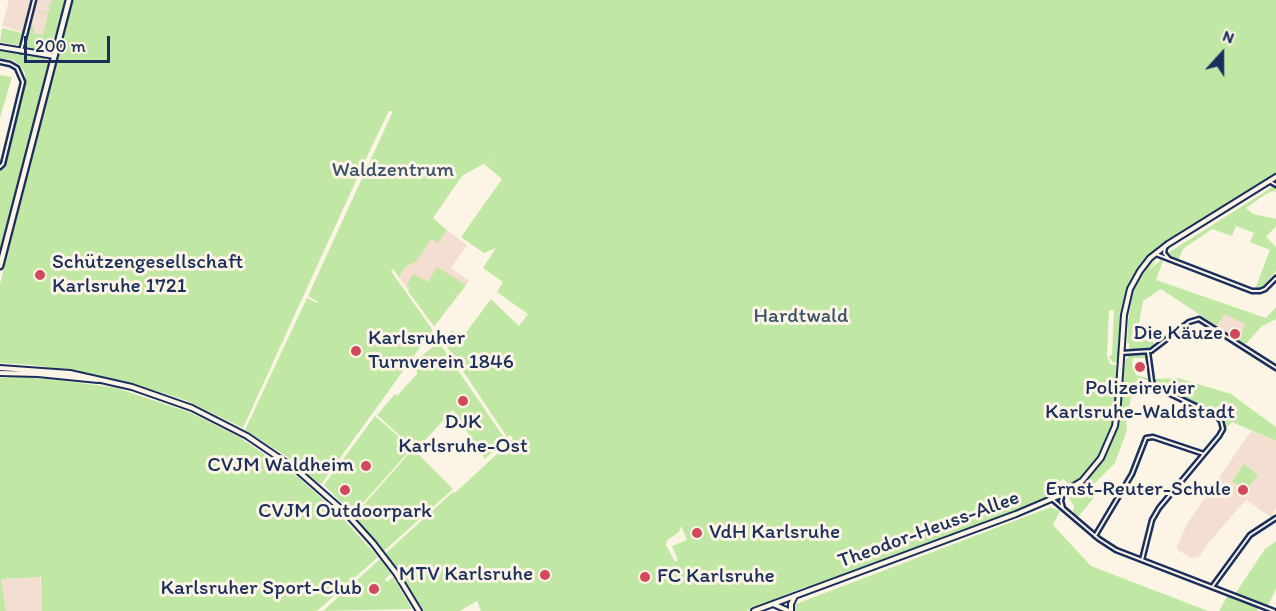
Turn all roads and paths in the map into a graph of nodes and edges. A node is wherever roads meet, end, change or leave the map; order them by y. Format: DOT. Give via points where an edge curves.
graph roads {
  1 [pos="33,0"];
  2 [pos="69,0"];
  3 [pos="0,47"];
  4 [pos="21,51"];
  5 [pos="54,57"];
  6 [pos="0,62"];
  7 [pos="0,167"];
  8 [pos="1276,177"];
  9 [pos="1269,181"];
  10 [pos="1276,185"];
  11 [pos="1165,246"];
  12 [pos="1155,254"];
  13 [pos="1169,260"];
  14 [pos="0,266"];
  15 [pos="1276,278"];
  16 [pos="1148,352"];
  17 [pos="1121,353"];
  18 [pos="0,368"];
  19 [pos="1276,368"];
  20 [pos="0,373"];
  21 [pos="108,381"];
  22 [pos="1204,454"];
  23 [pos="1063,493"];
  24 [pos="1052,499"];
  25 [pos="1063,508"];
  26 [pos="1276,518"];
  27 [pos="1095,536"];
  28 [pos="1142,560"];
  29 [pos="1212,587"];
  30 [pos="795,596"];
  31 [pos="784,600"];
  32 [pos="772,604"];
  33 [pos="419,611"];
  34 [pos="754,611"];
  35 [pos="790,611"];
  36 [pos="1274,611"];
  1 -- 4 [label="street"];
  2 -- 5 [label="main road"];
  3 -- 4 [label="main road"];
  4 -- 5 [label="main road"];
  5 -- 14 [label="main road"];
  6 -- 7 [label="street" via="17,68 23,82"];
  8 -- 9 [label="main road, Theodor-Heuss-Allee"];
  9 -- 10 [label="street"];
  9 -- 11 [label="main road, Theodor-Heuss-Allee"];
  11 -- 12 [label="main road, Theodor-Heuss-Allee"];
  11 -- 13 [label="street"];
  12 -- 13 [label="street"];
  12 -- 17 [label="main road, Theodor-Heuss-Allee" via="1140,271 1128,295"];
  13 -- 15 [label="street" via="1252,291 1265,289"];
  16 -- 17 [label="street"];
  16 -- 19 [label="street" via="1199,319"];
  16 -- 22 [label="street" via="1154,386 1221,422 1221,433"];
  17 -- 23 [label="main road, Theodor-Heuss-Allee" via="1117,415 1108,446 1092,471"];
  18 -- 21 [label="main road" via="60,372"];
  20 -- 21 [label="main road"];
  21 -- 33 [label="main road" via="200,411 290,464 328,495 368,537"];
  22 -- 27 [label="street" via="1146,438 1132,474"];
  22 -- 28 [label="street" via="1154,515"];
  23 -- 24 [label="main road, Theodor-Heuss-Allee"];
  23 -- 25 [label="street"];
  24 -- 25 [label="street"];
  24 -- 30 [label="main road, Theodor-Heuss-Allee"];
  25 -- 27 [label="street"];
  26 -- 29 [label="street" via="1250,535"];
  27 -- 28 [label="street"];
  28 -- 29 [label="street"];
  29 -- 36 [label="street"];
  30 -- 31 [label="main road, Theodor-Heuss-Allee"];
  30 -- 35 [label="main road"];
  31 -- 32 [label="main road, Theodor-Heuss-Allee"];
  31 -- 35 [label="main road"];
  32 -- 34 [label="main road, Theodor-Heuss-Allee"];
  32 -- 35 [label="main road"];
}
